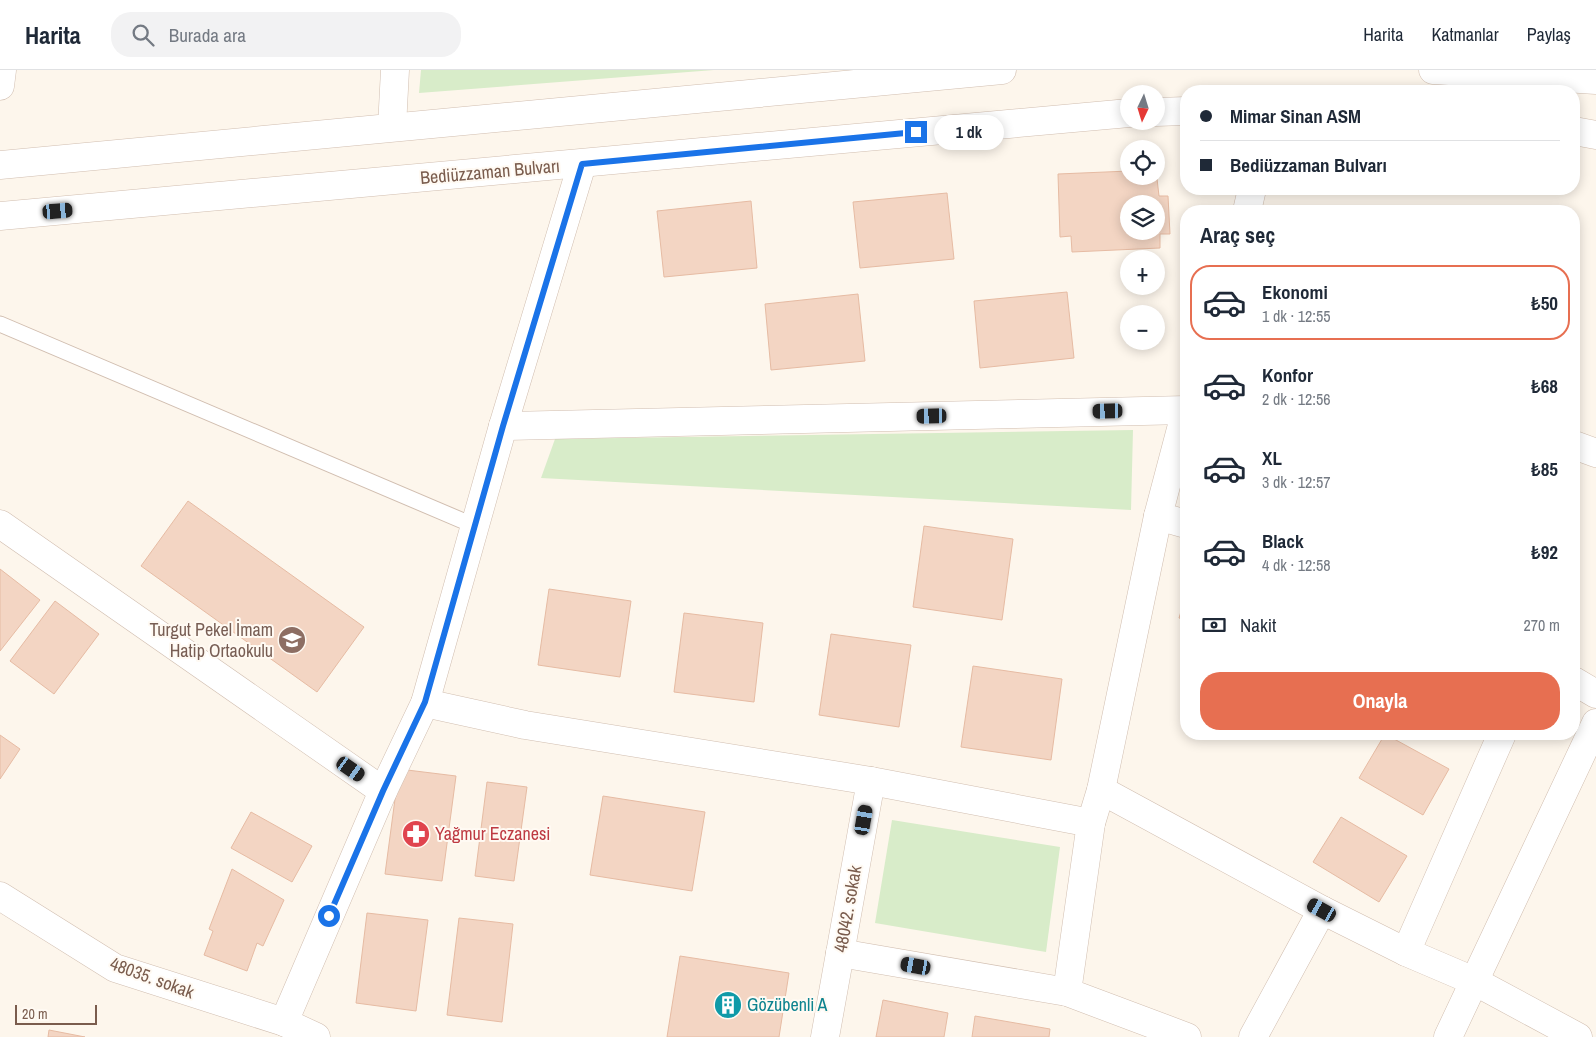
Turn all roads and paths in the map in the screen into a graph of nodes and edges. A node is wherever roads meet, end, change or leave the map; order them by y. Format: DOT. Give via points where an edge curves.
graph roads {
  1 [pos="2,70"];
  2 [pos="395,70"];
  3 [pos="1002,70"];
  4 [pos="1434,70"];
  5 [pos="812,80"];
  6 [pos="1596,80"];
  7 [pos="0,86"];
  8 [pos="1180,110"];
  9 [pos="1165,111"];
  10 [pos="1120,114"];
  11 [pos="392,127"];
  12 [pos="1580,132"];
  13 [pos="1596,135"];
  14 [pos="582,164"];
  15 [pos="0,165"];
  16 [pos="0,216"];
  17 [pos="0,324"];
  18 [pos="1180,410"];
  19 [pos="503,426"];
  20 [pos="1180,433"];
  21 [pos="1158,516"];
  22 [pos="1180,522"];
  23 [pos="0,524"];
  24 [pos="475,526"];
  25 [pos="1580,685"];
  26 [pos="1596,694"];
  27 [pos="425,702"];
  28 [pos="1596,723"];
  29 [pos="1499,740"];
  30 [pos="871,781"];
  31 [pos="1101,790"];
  32 [pos="383,791"];
  33 [pos="1091,823"];
  34 [pos="0,896"];
  35 [pos="1322,910"];
  36 [pos="1406,952"];
  37 [pos="840,953"];
  38 [pos="1474,981"];
  39 [pos="1067,992"];
  40 [pos="284,1022"];
  41 [pos="316,1037"];
  42 [pos="825,1037"];
  43 [pos="1187,1037"];
  44 [pos="1253,1037"];
  45 [pos="1448,1037"];
  46 [pos="1578,1037"];
  1 -- 7 [label="street"];
  2 -- 11 [label="street"];
  3 -- 5 [label="street"];
  4 -- 6 [label="street"];
  5 -- 11 [label="street"];
  8 -- 9 [label="street"];
  10 -- 14 [label="street, Bediüzzaman Bulvarı"];
  11 -- 15 [label="street"];
  12 -- 13 [label="street"];
  14 -- 16 [label="street, Bediüzzaman Bulvarı"];
  14 -- 19 [label="street"];
  17 -- 24 [label="lane"];
  18 -- 19 [label="street"];
  19 -- 24 [label="street"];
  20 -- 21 [label="street"];
  21 -- 22 [label="street"];
  21 -- 31 [label="street"];
  23 -- 32 [label="street"];
  24 -- 27 [label="street"];
  25 -- 26 [label="street"];
  27 -- 30 [label="street" via="525,725"];
  27 -- 32 [label="street"];
  28 -- 38 [label="street"];
  29 -- 36 [label="street"];
  30 -- 33 [label="street"];
  30 -- 37 [label="street, 48042. sokak"];
  31 -- 33 [label="street"];
  31 -- 35 [label="street"];
  32 -- 40 [label="street"];
  33 -- 39 [label="street"];
  34 -- 40 [label="street, 48035. sokak" via="115,968"];
  35 -- 36 [label="street"];
  35 -- 44 [label="street"];
  36 -- 38 [label="street"];
  37 -- 39 [label="street"];
  37 -- 42 [label="street, 48042. sokak"];
  38 -- 45 [label="street"];
  38 -- 46 [label="street"];
  39 -- 43 [label="street"];
  40 -- 41 [label="street, 48035. sokak"];
}
